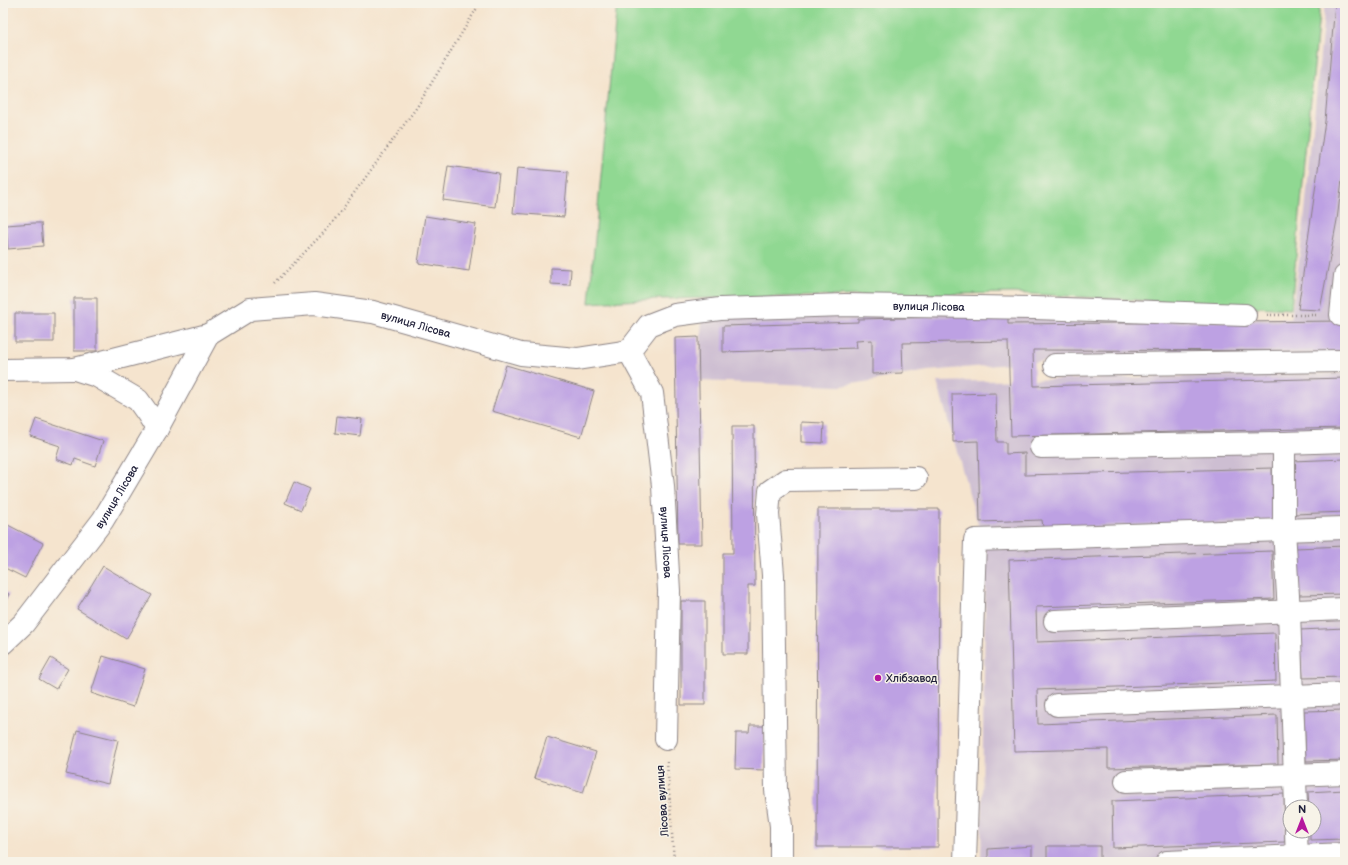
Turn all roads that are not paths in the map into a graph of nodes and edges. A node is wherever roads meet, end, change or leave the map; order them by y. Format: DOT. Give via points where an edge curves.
graph roads {
  1 [pos="1345,276"];
  2 [pos="1245,315"];
  3 [pos="1341,315"];
  4 [pos="208,335"];
  5 [pos="629,351"];
  6 [pos="1345,361"];
  7 [pos="1055,366"];
  8 [pos="75,369"];
  9 [pos="3,370"];
  10 [pos="157,430"];
  11 [pos="1345,441"];
  12 [pos="1284,443"];
  13 [pos="1041,447"];
  14 [pos="916,478"];
  15 [pos="1345,528"];
  16 [pos="1284,530"];
  17 [pos="1345,609"];
  18 [pos="1289,612"];
  19 [pos="1055,621"];
  20 [pos="3,643"];
  21 [pos="1345,694"];
  22 [pos="1292,696"];
  23 [pos="1057,705"];
  24 [pos="666,739"];
  25 [pos="1345,773"];
  26 [pos="1296,775"];
  27 [pos="1126,781"];
  28 [pos="1296,799"];
  29 [pos="1296,839"];
  30 [pos="1345,854"];
  31 [pos="1297,859"];
  32 [pos="781,862"];
  33 [pos="965,862"];
  34 [pos="1167,862"];
  1 -- 3 [label="street"];
  2 -- 5 [label="street, вулиця Лісова" via="877,305 720,309 675,314 649,325"];
  4 -- 5 [label="street, вулиця Лісова" via="250,309 314,304 372,312 521,354 577,359"];
  4 -- 8 [label="street, вулиця Лісова"];
  4 -- 10 [label="street, вулиця Лісова"];
  5 -- 24 [label="street, вулиця Лісова" via="652,393 663,486 669,591"];
  6 -- 7 [label="street"];
  8 -- 9 [label="street, вулиця Лісова"];
  8 -- 10 [label="street" via="98,376 138,400"];
  10 -- 20 [label="street, вулиця Лісова" via="103,520 24,623"];
  11 -- 12 [label="street"];
  12 -- 13 [label="street"];
  12 -- 16 [label="street"];
  14 -- 32 [label="street" via="786,480 770,491 768,514 773,575 776,790 781,826"];
  15 -- 16 [label="street"];
  16 -- 18 [label="street"];
  16 -- 33 [label="street" via="975,540"];
  17 -- 18 [label="street"];
  18 -- 19 [label="street"];
  18 -- 22 [label="street"];
  21 -- 22 [label="street"];
  22 -- 23 [label="street"];
  22 -- 26 [label="street"];
  25 -- 26 [label="street"];
  26 -- 27 [label="street"];
  26 -- 28 [label="street"];
  29 -- 31 [label="street"];
  30 -- 31 [label="street"];
  31 -- 34 [label="street"];
}
